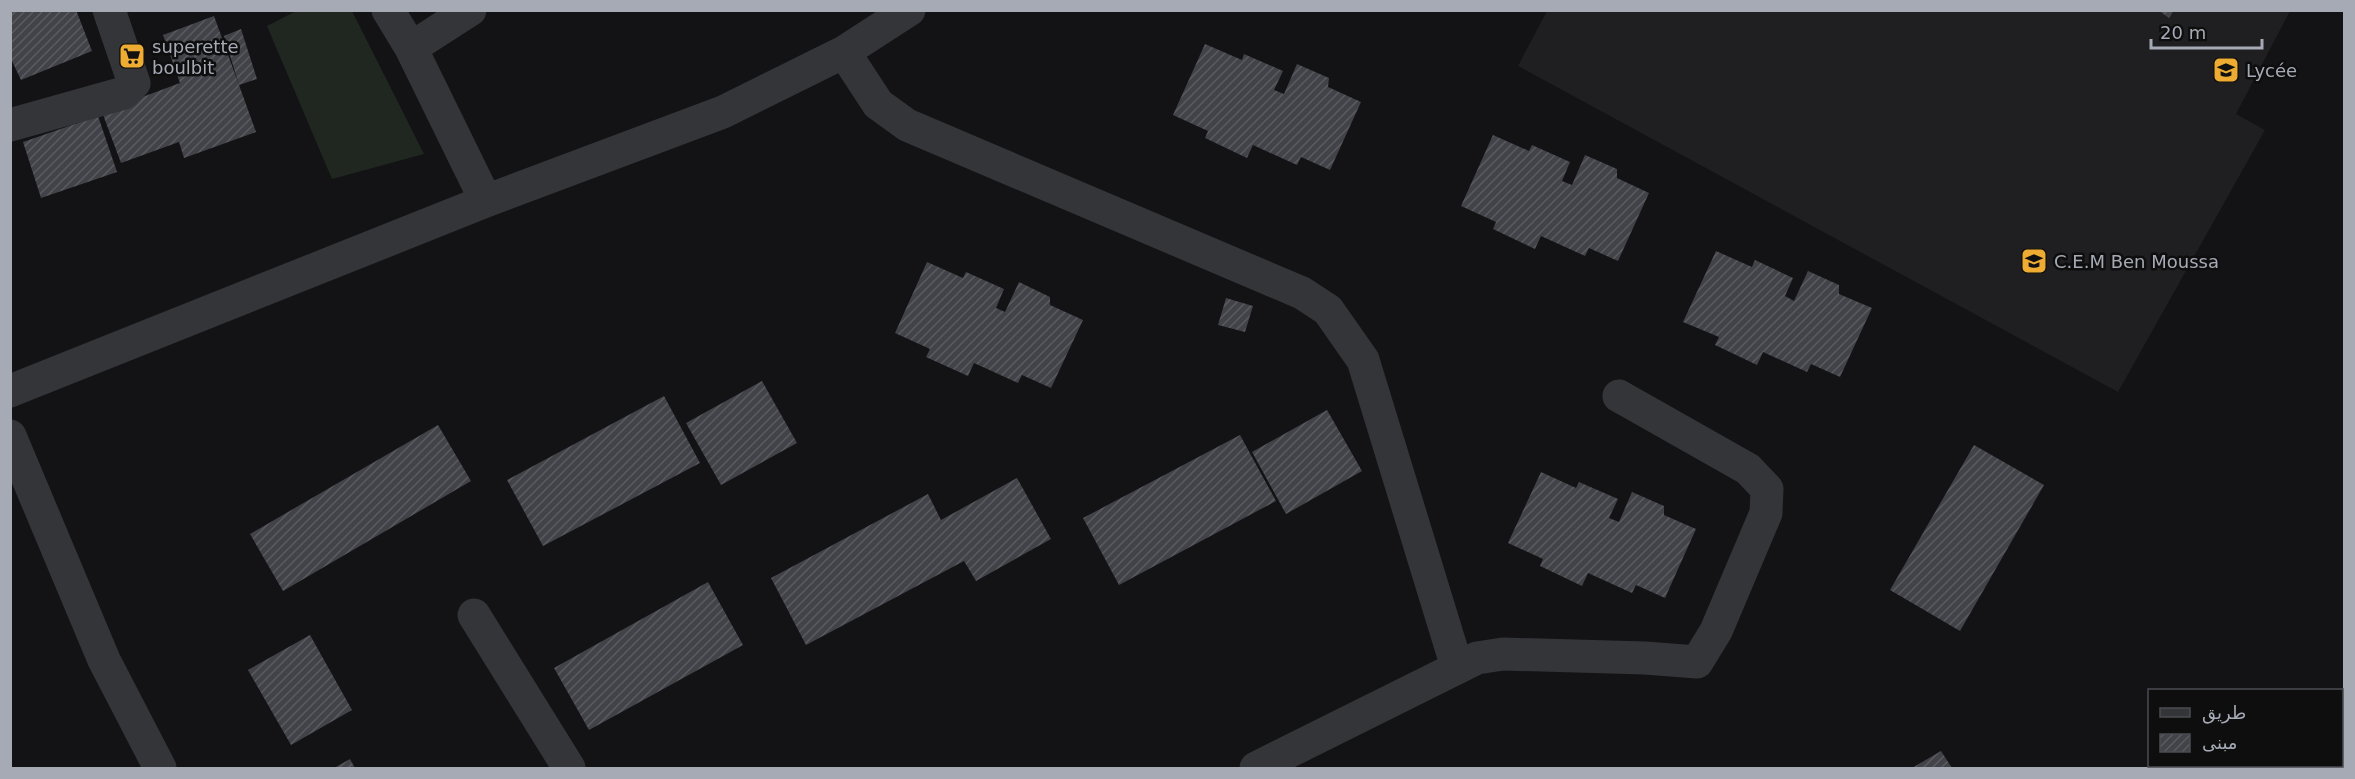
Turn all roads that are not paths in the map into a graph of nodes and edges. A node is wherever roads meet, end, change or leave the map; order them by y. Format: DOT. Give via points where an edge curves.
graph roads {
  1 [pos="110,10"];
  2 [pos="388,10"];
  3 [pos="470,10"];
  4 [pos="909,10"];
  5 [pos="411,48"];
  6 [pos="844,52"];
  7 [pos="10,125"];
  8 [pos="486,201"];
  9 [pos="10,392"];
  10 [pos="1619,396"];
  11 [pos="10,436"];
  12 [pos="474,615"];
  13 [pos="1457,667"];
  14 [pos="160,768"];
  15 [pos="569,768"];
  16 [pos="1256,768"];
  1 -- 7 [label="street" via="134,83 130,89"];
  2 -- 5 [label="street"];
  3 -- 5 [label="street"];
  4 -- 6 [label="street"];
  5 -- 8 [label="street"];
  6 -- 8 [label="street" via="723,112"];
  6 -- 13 [label="street" via="878,104 907,125 1302,293 1328,310 1363,360"];
  8 -- 9 [label="street"];
  10 -- 13 [label="street" via="1748,469 1767,489 1766,513 1716,631 1696,662 1503,654 1477,658"];
  11 -- 14 [label="street" via="104,660"];
  12 -- 15 [label="street"];
  13 -- 16 [label="street"];
}
